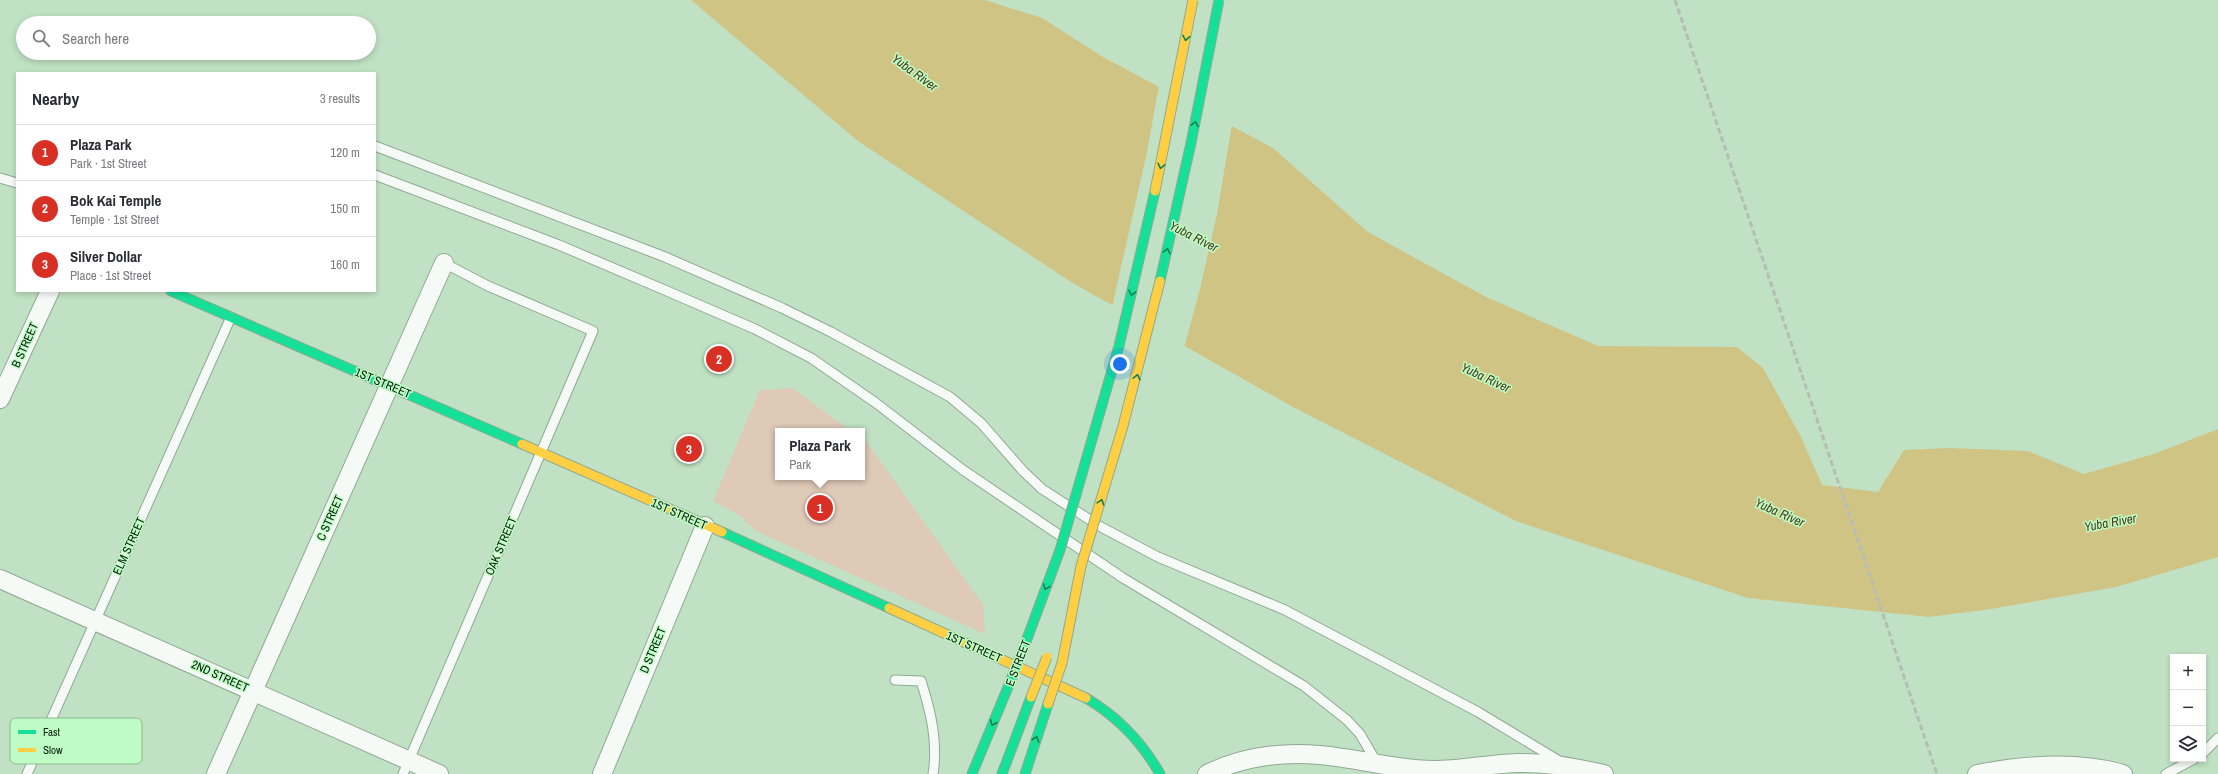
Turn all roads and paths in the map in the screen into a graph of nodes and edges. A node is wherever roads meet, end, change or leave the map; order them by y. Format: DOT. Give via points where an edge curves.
graph roads {
  1 [pos="1193,0"];
  2 [pos="1219,0"];
  3 [pos="376,146"];
  4 [pos="376,175"];
  5 [pos="0,178"];
  6 [pos="16,183"];
  7 [pos="444,263"];
  8 [pos="50,292"];
  9 [pos="173,292"];
  10 [pos="231,317"];
  11 [pos="390,386"];
  12 [pos="0,399"];
  13 [pos="541,454"];
  14 [pos="705,526"];
  15 [pos="1081,566"];
  16 [pos="0,579"];
  17 [pos="96,620"];
  18 [pos="1060,622"];
  19 [pos="1048,653"];
  20 [pos="895,680"];
  21 [pos="252,691"];
  22 [pos="52,718"];
  23 [pos="2217,739"];
  24 [pos="2206,749"];
  25 [pos="2188,762"];
  26 [pos="31,764"];
  27 [pos="1377,764"];
  28 [pos="1569,766"];
  29 [pos="406,768"];
  30 [pos="1486,770"];
  31 [pos="2065,770"];
  32 [pos="1452,771"];
  33 [pos="27,774"];
  34 [pos="216,774"];
  35 [pos="439,774"];
  36 [pos="602,774"];
  37 [pos="933,774"];
  38 [pos="972,774"];
  39 [pos="1002,774"];
  40 [pos="1025,774"];
  41 [pos="1160,774"];
  42 [pos="1207,774"];
  43 [pos="1604,774"];
  44 [pos="1977,774"];
  45 [pos="2123,774"];
  46 [pos="2166,774"];
  1 -- 38 [label="main road, E STREET, one-way, bridge" via="1162,159 1127,318 1103,409 1060,550"];
  15 -- 2 [label="main road, one-way, bridge" via="1109,480 1138,374 1182,190"];
  3 -- 28 [label="lane" via="665,257 831,332 956,400 1042,489 1101,527 1158,557 1285,610 1466,705"];
  4 -- 27 [label="lane" via="559,245 667,290 755,329 811,358 876,403 963,470 1123,578 1304,686 1347,720 1360,734"];
  5 -- 6 [label="lane"];
  7 -- 11 [label="street, C STREET"];
  7 -- 13 [label="lane, OAK STREET" via="488,286 593,331"];
  8 -- 12 [label="street, B STREET"];
  9 -- 10 [label="main road, 1ST STREET"];
  10 -- 11 [label="main road, 1ST STREET"];
  10 -- 17 [label="lane, ELM STREET"];
  11 -- 13 [label="main road, 1ST STREET"];
  11 -- 21 [label="street, C STREET"];
  13 -- 14 [label="main road, 1ST STREET"];
  13 -- 29 [label="lane, OAK STREET"];
  14 -- 36 [label="street, D STREET"];
  14 -- 41 [label="main road, 1ST STREET" via="1098,704 1129,729"];
  15 -- 18 [label="main road"];
  40 -- 15 [label="main road, one-way, bridge" via="1062,663"];
  16 -- 17 [label="street, 2ND STREET"];
  17 -- 21 [label="street, 2ND STREET"];
  17 -- 22 [label="lane, ELM STREET"];
  19 -- 39 [label="main road, E STREET, bridge"];
  20 -- 37 [label="lane" via="921,681 930,710 936,753"];
  21 -- 29 [label="street, 2ND STREET"];
  21 -- 34 [label="street, C STREET"];
  23 -- 24 [label="lane"];
  25 -- 46 [label="lane"];
  26 -- 33 [label="lane, ELM STREET"];
  27 -- 32 [label="street"];
  27 -- 42 [label="street" via="1317,754 1267,755 1240,760"];
  28 -- 30 [label="street" via="1517,763"];
  28 -- 43 [label="street"];
  29 -- 35 [label="street, 2ND STREET"];
  30 -- 32 [label="street"];
  31 -- 44 [label="street" via="2018,768"];
  31 -- 45 [label="street" via="2095,768"];
}
